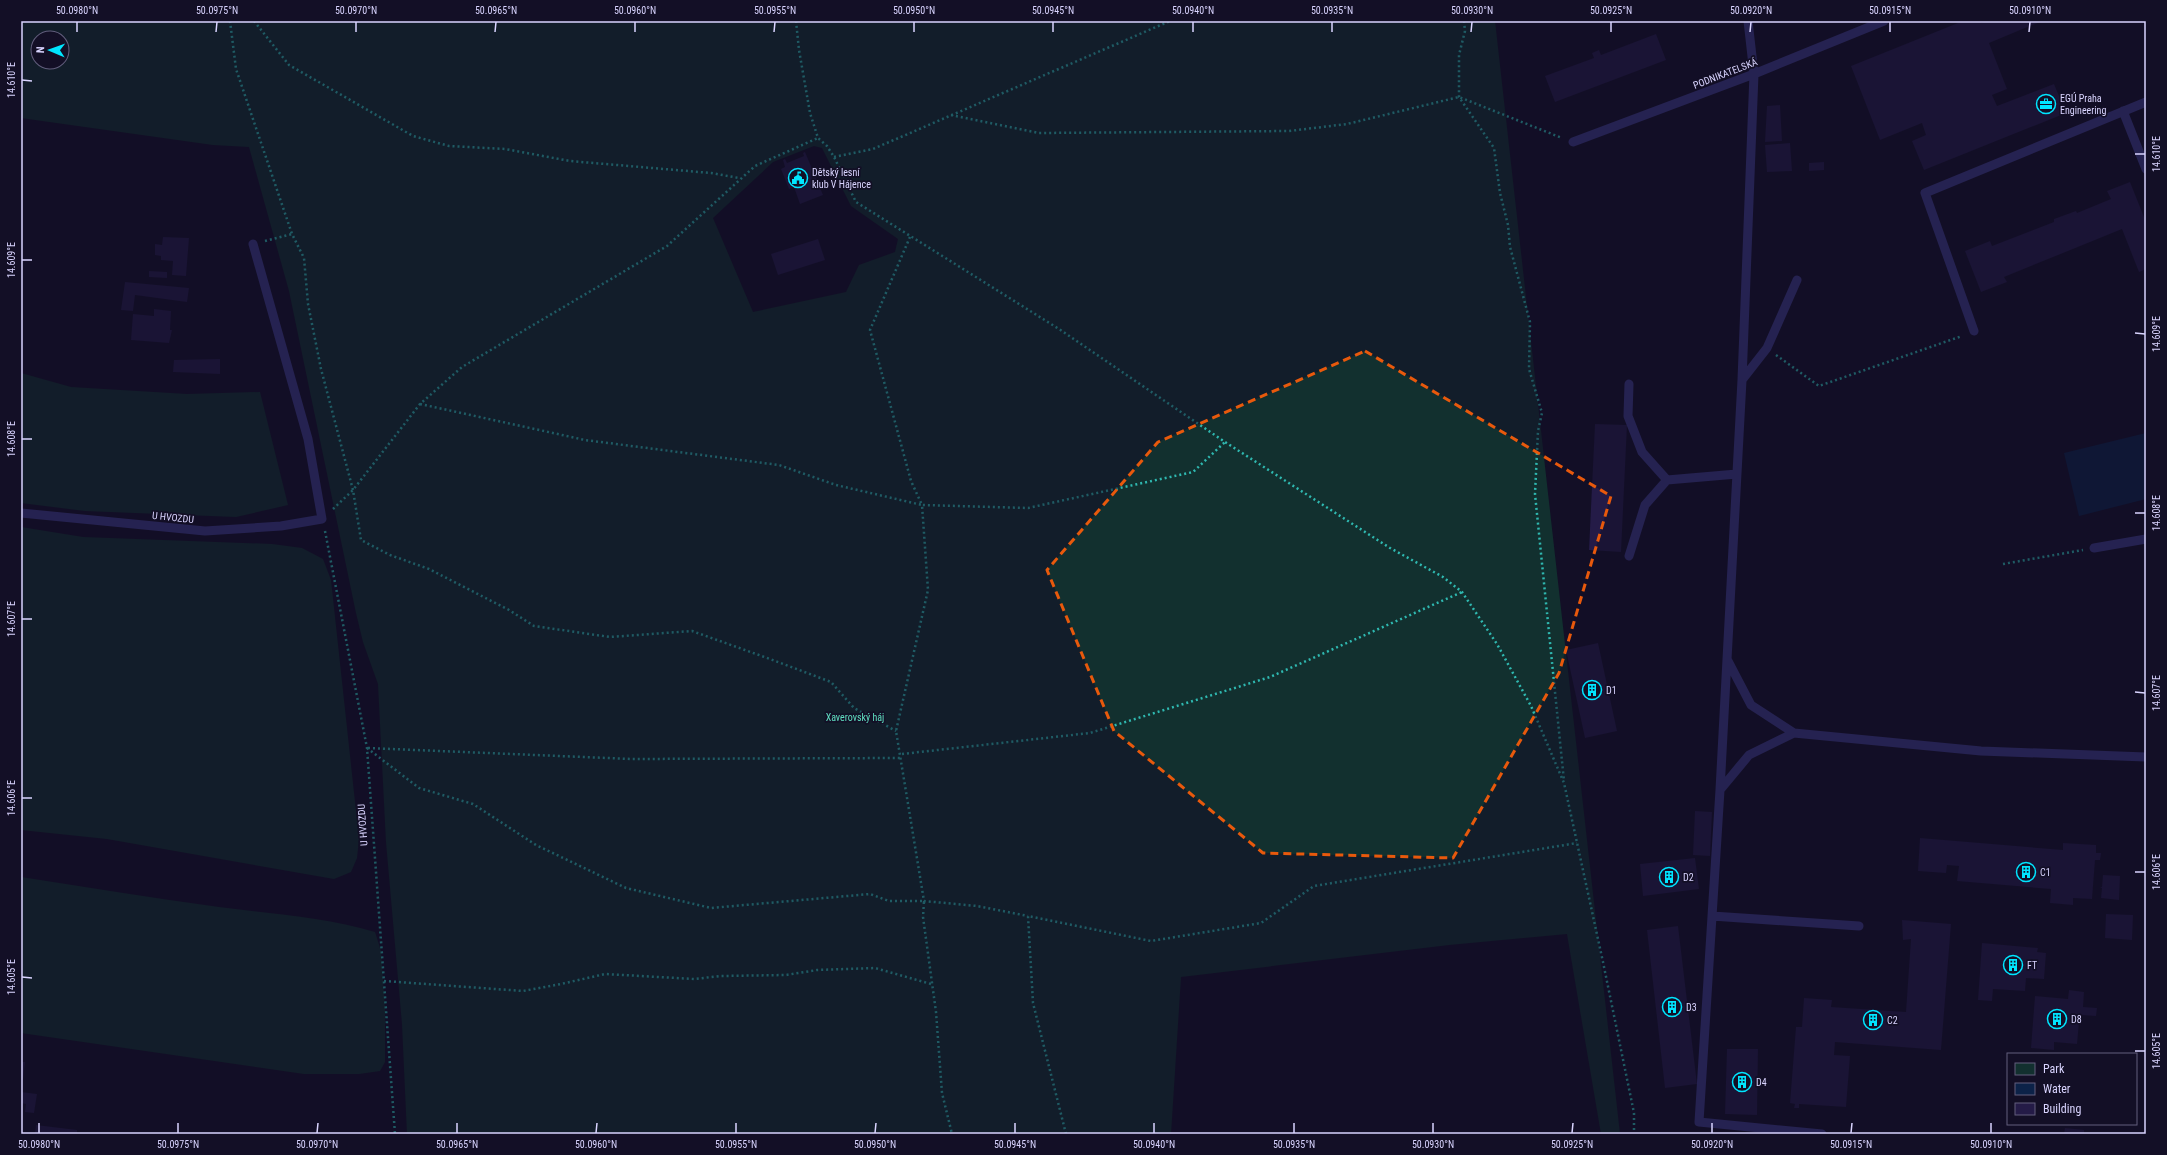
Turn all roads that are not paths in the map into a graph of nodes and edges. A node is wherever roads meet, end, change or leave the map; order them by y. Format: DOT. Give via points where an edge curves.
graph roads {
  1 [pos="1748,21"];
  2 [pos="1884,21"];
  3 [pos="1754,74"];
  4 [pos="2146,102"];
  5 [pos="2123,111"];
  6 [pos="1573,142"];
  7 [pos="2146,168"];
  8 [pos="253,244"];
  9 [pos="1797,280"];
  10 [pos="1974,332"];
  11 [pos="1742,380"];
  12 [pos="1629,384"];
  13 [pos="1737,474"];
  14 [pos="1668,480"];
  15 [pos="21,513"];
  16 [pos="2146,539"];
  17 [pos="2094,548"];
  18 [pos="1628,556"];
  19 [pos="1726,658"];
  20 [pos="1794,733"];
  21 [pos="2146,757"];
  22 [pos="1720,790"];
  23 [pos="1712,916"];
  24 [pos="1859,926"];
  25 [pos="1822,1134"];
  1 -- 3 [label="lane"];
  2 -- 3 [label="lane, PODNIKATELSKÁ"];
  3 -- 6 [label="lane, PODNIKATELSKÁ"];
  3 -- 11 [label="lane"];
  4 -- 5 [label="lane"];
  5 -- 7 [label="lane"];
  5 -- 10 [label="lane" via="1925,193"];
  8 -- 15 [label="lane, U HVOZDU" via="308,439 322,519 281,526 205,531"];
  9 -- 11 [label="lane" via="1767,348"];
  11 -- 13 [label="lane"];
  12 -- 14 [label="lane" via="1628,416 1642,452"];
  13 -- 14 [label="lane"];
  13 -- 19 [label="lane"];
  14 -- 18 [label="lane" via="1645,505"];
  16 -- 17 [label="lane"];
  19 -- 20 [label="lane" via="1751,705"];
  19 -- 22 [label="lane"];
  20 -- 21 [label="lane" via="1981,751"];
  20 -- 22 [label="lane" via="1749,754"];
  22 -- 23 [label="lane"];
  23 -- 24 [label="lane"];
  23 -- 25 [label="lane" via="1699,1122"];
}
